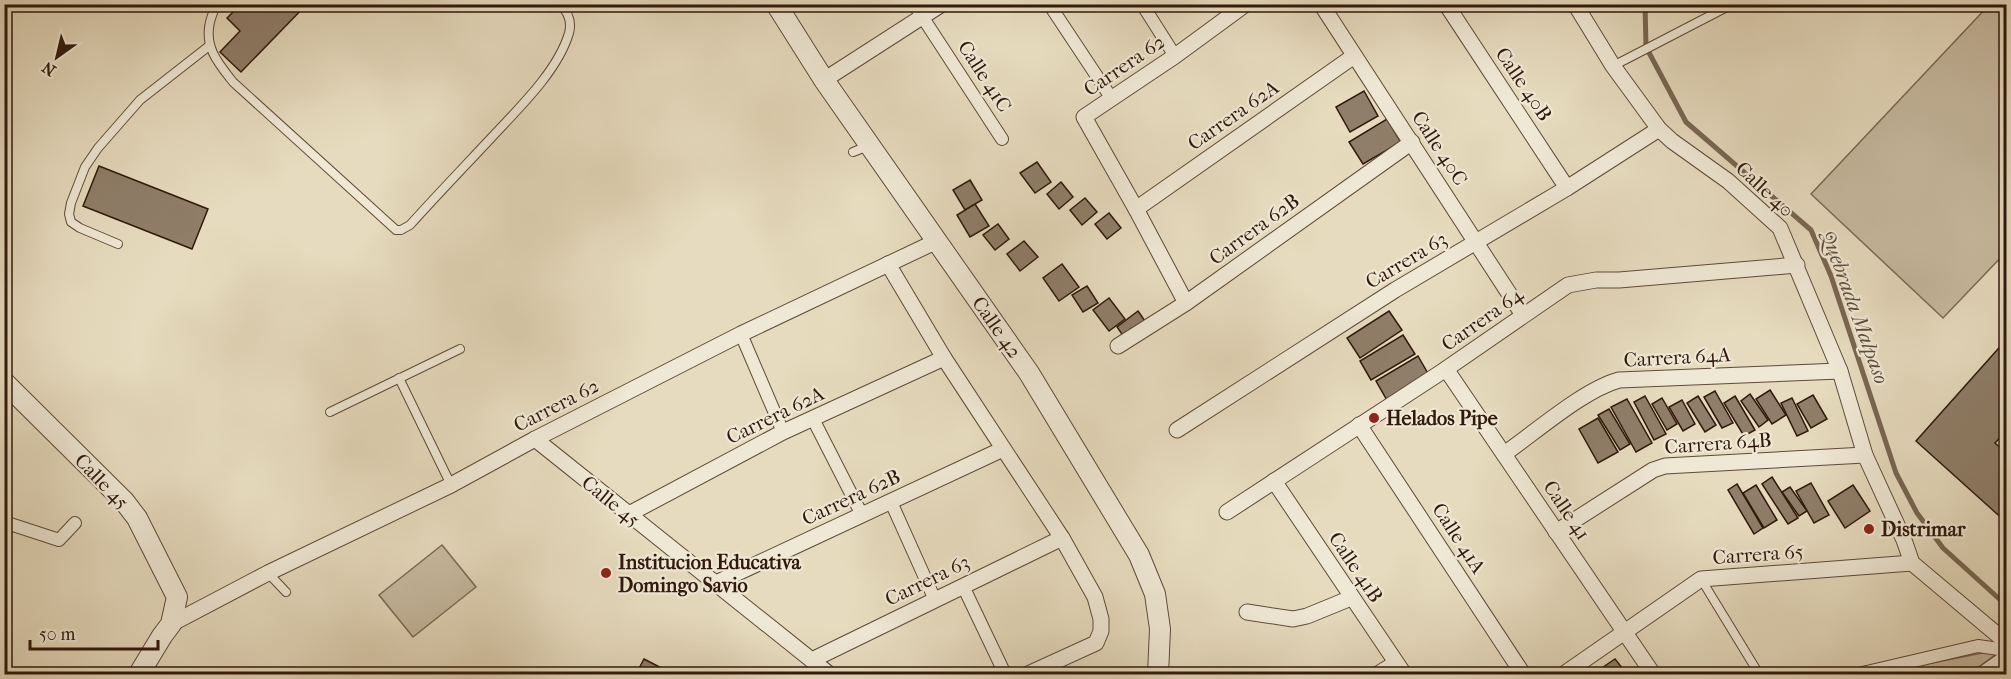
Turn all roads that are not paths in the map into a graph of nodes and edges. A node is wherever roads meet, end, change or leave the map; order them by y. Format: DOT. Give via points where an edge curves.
graph roads {
  1 [pos="218,4"];
  2 [pos="560,4"];
  3 [pos="776,4"];
  4 [pos="942,4"];
  5 [pos="1049,4"];
  6 [pos="1142,4"];
  7 [pos="1246,4"];
  8 [pos="1322,4"];
  9 [pos="1446,4"];
  10 [pos="1575,4"];
  11 [pos="1725,8"];
  12 [pos="918,11"];
  13 [pos="209,46"];
  14 [pos="1176,56"];
  15 [pos="1354,56"];
  16 [pos="1620,62"];
  17 [pos="824,80"];
  18 [pos="1112,99"];
  19 [pos="1659,129"];
  20 [pos="1002,138"];
  21 [pos="1412,142"];
  22 [pos="1567,188"];
  23 [pos="1136,208"];
  24 [pos="937,241"];
  25 [pos="1477,242"];
  26 [pos="118,244"];
  27 [pos="888,264"];
  28 [pos="1797,265"];
  29 [pos="1186,303"];
  30 [pos="1523,315"];
  31 [pos="741,334"];
  32 [pos="1118,346"];
  33 [pos="460,349"];
  34 [pos="944,358"];
  35 [pos="1446,369"];
  36 [pos="1840,371"];
  37 [pos="399,378"];
  38 [pos="4,382"];
  39 [pos="330,412"];
  40 [pos="813,418"];
  41 [pos="1359,425"];
  42 [pos="1177,430"];
  43 [pos="783,432"];
  44 [pos="535,440"];
  45 [pos="1003,449"];
  46 [pos="1504,454"];
  47 [pos="1865,455"];
  48 [pos="1274,481"];
  49 [pos="451,485"];
  50 [pos="891,502"];
  51 [pos="1227,512"];
  52 [pos="627,515"];
  53 [pos="862,515"];
  54 [pos="4,522"];
  55 [pos="75,523"];
  56 [pos="1556,532"];
  57 [pos="1062,538"];
  58 [pos="1912,563"];
  59 [pos="268,573"];
  60 [pos="1701,579"];
  61 [pos="716,583"];
  62 [pos="963,586"];
  63 [pos="286,592"];
  64 [pos="177,597"];
  65 [pos="1351,598"];
  66 [pos="935,600"];
  67 [pos="197,610"];
  68 [pos="1247,612"];
  69 [pos="171,624"];
  70 [pos="1626,633"];
  71 [pos="2007,642"];
  72 [pos="2007,650"];
  73 [pos="2007,658"];
  74 [pos="812,660"];
  75 [pos="1400,668"];
  76 [pos="139,675"];
  77 [pos="829,675"];
  78 [pos="1005,675"];
  79 [pos="1028,675"];
  80 [pos="1158,675"];
  81 [pos="1376,675"];
  82 [pos="1523,675"];
  83 [pos="1564,675"];
  84 [pos="1653,675"];
  85 [pos="1759,675"];
  86 [pos="1858,675"];
  87 [pos="1983,675"];
  1 -- 13 [label="lane" via="209,28"];
  2 -- 13 [label="lane" via="570,21 569,33 537,88 410,225 401,230 396,230 232,82"];
  3 -- 17 [label="street, Calle 42"];
  4 -- 12 [label="street"];
  5 -- 18 [label="street"];
  6 -- 14 [label="street"];
  7 -- 14 [label="street, Carrera 62"];
  8 -- 15 [label="street, Calle 40C"];
  9 -- 22 [label="street, Calle 40B"];
  10 -- 16 [label="street, Calle 40"];
  11 -- 16 [label="lane"];
  12 -- 17 [label="street"];
  12 -- 20 [label="street, Calle 41C"];
  13 -- 26 [label="lane" via="140,100 85,167 71,203 71,222"];
  14 -- 18 [label="street, Carrera 62"];
  15 -- 21 [label="street, Calle 40C"];
  15 -- 23 [label="street, Carrera 62A"];
  16 -- 19 [label="street, Calle 40"];
  17 -- 24 [label="street, Calle 42" via="862,149"];
  18 -- 23 [label="street, Carrera 62" via="1084,117"];
  19 -- 22 [label="street, Carrera 63"];
  19 -- 28 [label="street, Calle 40" via="1728,181 1780,228"];
  21 -- 25 [label="street, Calle 40C"];
  21 -- 29 [label="street, Carrera 62B"];
  22 -- 25 [label="street, Carrera 63"];
  23 -- 29 [label="street"];
  24 -- 27 [label="street, Carrera 62"];
  24 -- 80 [label="street, Calle 42" via="1029,373 1139,555 1155,594 1160,629"];
  25 -- 30 [label="street, Calle 40C"];
  25 -- 42 [label="street, Carrera 63"];
  27 -- 31 [label="street, Carrera 62"];
  27 -- 34 [label="street"];
  28 -- 30 [label="street, Carrera 64" via="1568,285"];
  28 -- 36 [label="street, Calle 40"];
  29 -- 32 [label="street, Carrera 62B"];
  30 -- 35 [label="street, Carrera 64"];
  31 -- 43 [label="street"];
  31 -- 44 [label="street, Carrera 62"];
  33 -- 37 [label="lane"];
  34 -- 40 [label="street, Carrera 62A"];
  34 -- 45 [label="street"];
  35 -- 41 [label="street, Carrera 64"];
  35 -- 46 [label="street, Calle 41"];
  36 -- 46 [label="street, Carrera 64A" via="1619,380 1604,384"];
  36 -- 47 [label="street, Calle 40"];
  37 -- 39 [label="lane"];
  37 -- 49 [label="lane"];
  38 -- 64 [label="street, Calle 45" via="124,501 137,518"];
  40 -- 43 [label="street, Carrera 62A"];
  40 -- 53 [label="street"];
  41 -- 48 [label="street, Carrera 64"];
  41 -- 82 [label="street, Calle 41A"];
  43 -- 52 [label="street, Carrera 62A"];
  44 -- 49 [label="street, Carrera 62"];
  44 -- 52 [label="street, Calle 45"];
  45 -- 50 [label="street, Carrera 62B"];
  45 -- 57 [label="street"];
  46 -- 56 [label="street, Calle 41"];
  47 -- 56 [label="street, Carrera 64B" via="1665,466"];
  47 -- 58 [label="street, Calle 40"];
  48 -- 51 [label="street, Carrera 64"];
  48 -- 65 [label="street, Calle 41B"];
  49 -- 59 [label="street, Carrera 62"];
  50 -- 53 [label="street, Carrera 62B"];
  50 -- 66 [label="street"];
  52 -- 61 [label="street, Calle 45"];
  53 -- 61 [label="street, Carrera 62B"];
  54 -- 55 [label="street" via="59,540"];
  56 -- 70 [label="street, Calle 41"];
  57 -- 62 [label="street, Carrera 63"];
  57 -- 79 [label="street" via="1095,597 1101,631 1096,643"];
  58 -- 60 [label="street, Carrera 65"];
  58 -- 71 [label="street"];
  59 -- 63 [label="lane"];
  59 -- 67 [label="street, Carrera 62"];
  60 -- 70 [label="street, Carrera 65"];
  60 -- 85 [label="lane"];
  61 -- 74 [label="street, Calle 45"];
  62 -- 66 [label="street, Carrera 63"];
  62 -- 78 [label="street"];
  64 -- 67 [label="street"];
  64 -- 69 [label="street"];
  65 -- 68 [label="street" via="1293,619"];
  65 -- 75 [label="street, Calle 41B"];
  66 -- 74 [label="street, Carrera 63"];
  67 -- 69 [label="street"];
  69 -- 76 [label="street"];
  70 -- 83 [label="street, Carrera 65"];
  70 -- 84 [label="street, Calle 41"];
  72 -- 86 [label="street" via="1978,646"];
  73 -- 87 [label="street"];
  74 -- 77 [label="street, Calle 45"];
  75 -- 81 [label="street"];
}
